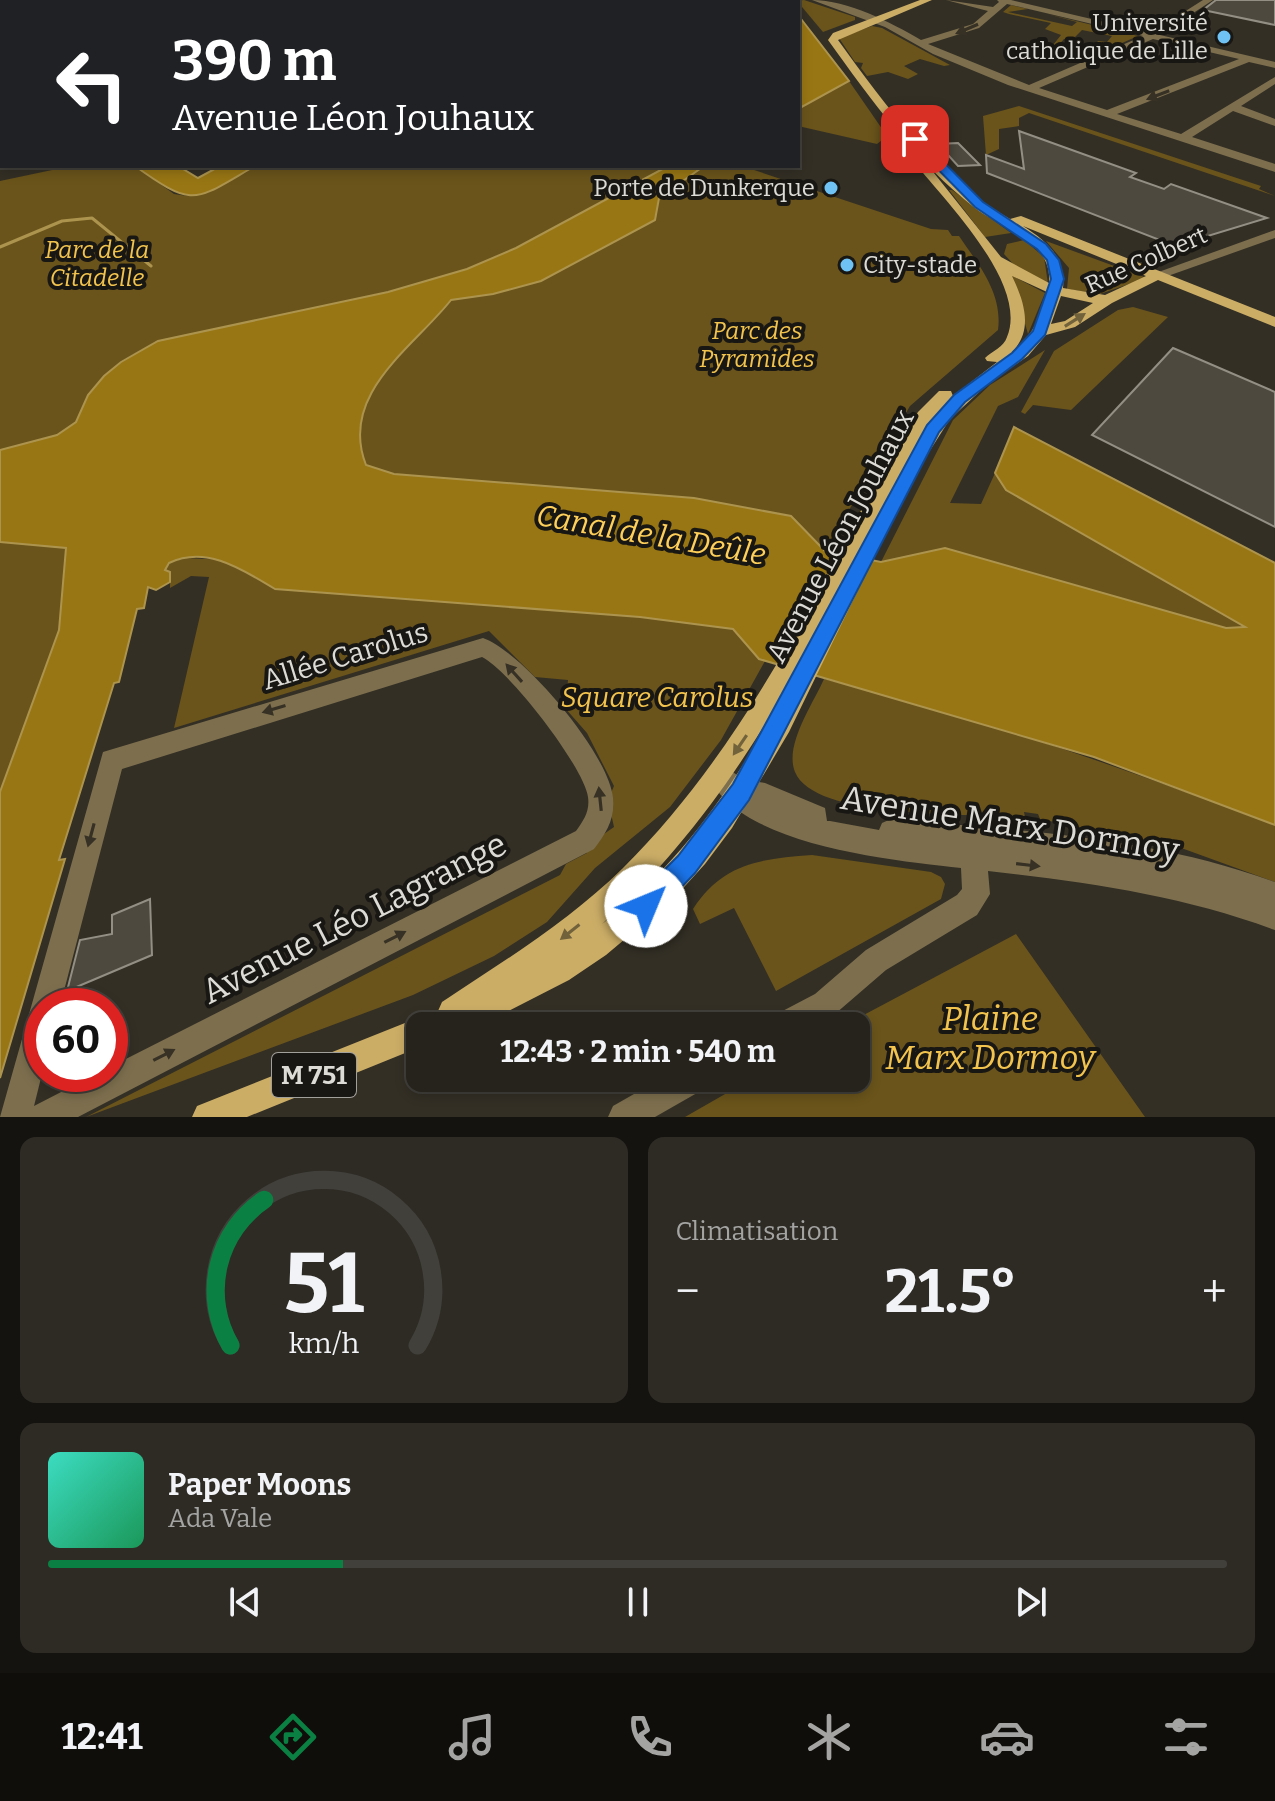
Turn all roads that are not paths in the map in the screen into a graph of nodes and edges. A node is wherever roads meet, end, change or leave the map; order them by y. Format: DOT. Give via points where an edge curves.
graph roads {
  1 [pos="816,0"];
  2 [pos="922,0"];
  3 [pos="928,0"];
  4 [pos="950,0"];
  5 [pos="1004,0"];
  6 [pos="1209,0"];
  7 [pos="994,10"];
  8 [pos="873,19"];
  9 [pos="1152,36"];
  10 [pos="829,37"];
  11 [pos="920,43"];
  12 [pos="1248,59"];
  13 [pos="1275,65"];
  14 [pos="1275,80"];
  15 [pos="1029,89"];
  16 [pos="1233,107"];
  17 [pos="1107,114"];
  18 [pos="1275,123"];
  19 [pos="1183,138"];
  20 [pos="1275,168"];
  21 [pos="979,205"];
  22 [pos="1028,236"];
  23 [pos="1272,237"];
  24 [pos="1084,247"];
  25 [pos="991,253"];
  26 [pos="1160,274"];
  27 [pos="1054,291"];
  28 [pos="1124,291"];
  29 [pos="1107,300"];
  30 [pos="1238,308"];
  31 [pos="1275,322"];
  32 [pos="1040,332"];
  33 [pos="877,515"];
  34 [pos="567,730"];
  35 [pos="730,783"];
  36 [pos="974,849"];
  37 [pos="1275,896"];
  38 [pos="1275,916"];
  39 [pos="50,988"];
  40 [pos="450,1012"];
  41 [pos="470,1012"];
  42 [pos="811,1012"];
  43 [pos="406,1038"];
  44 [pos="24,1084"];
  45 [pos="668,1092"];
  46 [pos="15,1117"];
  47 [pos="45,1117"];
  48 [pos="208,1117"];
  49 [pos="624,1117"];
  1 -- 8 [label="street"];
  2 -- 8 [label="main road"];
  3 -- 8 [label="main road"];
  4 -- 7 [label="street"];
  5 -- 7 [label="street"];
  5 -- 9 [label="street"];
  6 -- 9 [label="street"];
  7 -- 11 [label="street, one-way" via="970,28"];
  8 -- 10 [label="main road"];
  8 -- 11 [label="street"];
  9 -- 12 [label="street"];
  9 -- 15 [label="street"];
  10 -- 21 [label="main road, Avenue Léon Jouhaux" via="885,106"];
  10 -- 25 [label="main road, Avenue Léon Jouhaux"];
  11 -- 15 [label="street"];
  12 -- 13 [label="street"];
  12 -- 17 [label="street, one-way"];
  14 -- 16 [label="street"];
  15 -- 17 [label="street"];
  16 -- 18 [label="street"];
  16 -- 19 [label="street"];
  17 -- 19 [label="street"];
  19 -- 20 [label="street"];
  21 -- 22 [label="main road, Avenue Léon Jouhaux"];
  21 -- 24 [label="main road"];
  22 -- 24 [label="main road"];
  22 -- 25 [label="main road" via="1003,241"];
  22 -- 27 [label="main road, Avenue Léon Jouhaux" via="1056,266"];
  23 -- 26 [label="street, Rue Colbert"];
  24 -- 26 [label="main road"];
  25 -- 27 [label="main road, Avenue Léon Jouhaux" via="1023,278"];
  25 -- 33 [label="main road, Avenue Léon Jouhaux" via="1014,295 1015,337 924,416"];
  26 -- 28 [label="main road, Rue Colbert"];
  26 -- 30 [label="main road"];
  27 -- 29 [label="main road, Avenue Léon Jouhaux"];
  27 -- 32 [label="main road, Avenue Léon Jouhaux"];
  28 -- 29 [label="main road, Rue Colbert"];
  28 -- 30 [label="main road" via="1177,292"];
  32 -- 29 [label="main road, Rue Colbert, one-way" via="1070,324"];
  30 -- 31 [label="main road"];
  32 -- 33 [label="main road, Avenue Léon Jouhaux" via="940,418"];
  33 -- 35 [label="main road, Avenue Léon Jouhaux"];
  34 -- 39 [label="street, Allée Carolus, one-way" via="495,652 483,647 112,760"];
  47 -- 34 [label="street, Avenue Léo Lagrange, one-way" via="592,834 600,820 602,795"];
  35 -- 36 [label="street, Avenue Marx Dormoy" via="773,818 819,831"];
  35 -- 40 [label="main road, Avenue Léon Jouhaux, one-way" via="611,898 555,943"];
  35 -- 41 [label="main road, Avenue Léon Jouhaux" via="720,822 668,885 594,947 530,987"];
  36 -- 37 [label="street, Avenue Marx Dormoy" via="1096,849 1225,876"];
  36 -- 38 [label="street, Avenue Marx Dormoy, one-way" via="1156,880"];
  36 -- 42 [label="street" via="976,894 967,905 876,960"];
  43 -- 48 [label="main road, M 751"];
  44 -- 46 [label="street"];
  45 -- 49 [label="street"];
}
